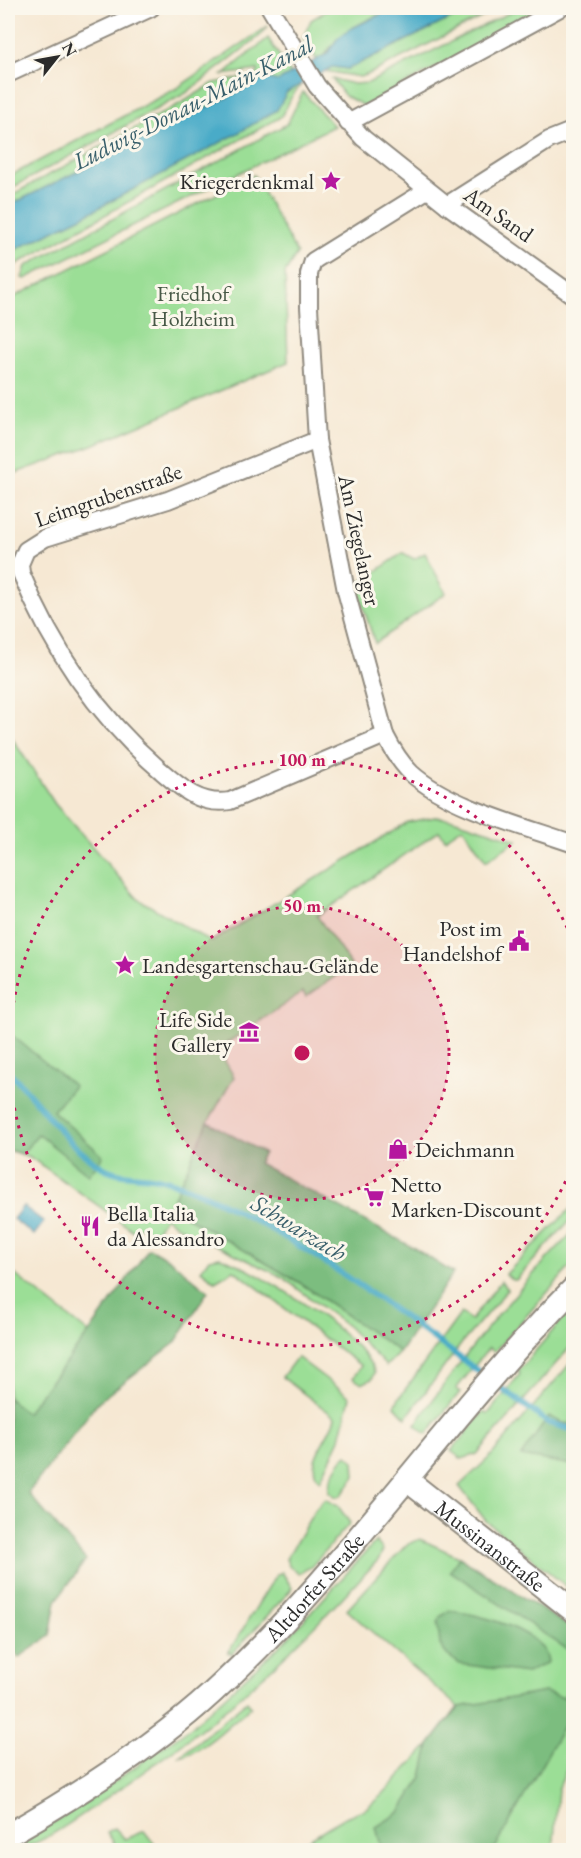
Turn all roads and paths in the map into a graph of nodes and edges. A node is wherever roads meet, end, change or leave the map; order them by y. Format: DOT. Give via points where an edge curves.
graph roads {
  1 [pos="151,8"];
  2 [pos="270,8"];
  3 [pos="560,8"];
  4 [pos="8,74"];
  5 [pos="348,123"];
  6 [pos="573,130"];
  7 [pos="427,190"];
  8 [pos="447,205"];
  9 [pos="573,296"];
  10 [pos="317,440"];
  11 [pos="385,735"];
  12 [pos="573,844"];
  13 [pos="573,1288"];
  14 [pos="407,1480"];
  15 [pos="573,1611"];
  16 [pos="8,1835"];
  1 -- 4 [label="street"];
  2 -- 5 [label="street, Am Sand" via="291,46"];
  3 -- 5 [label="street"];
  5 -- 7 [label="street, Am Sand"];
  6 -- 8 [label="street" via="549,140"];
  7 -- 8 [label="street, Am Sand"];
  7 -- 10 [label="street, Am Ziegelanger" via="313,261 309,307"];
  8 -- 9 [label="street, Am Sand"];
  10 -- 11 [label="street, Am Ziegelanger" via="346,591"];
  10 -- 11 [label="street, Leimgrubenstraße" via="168,500 45,538 26,550 21,573 49,632 90,698 153,763 207,802 230,801"];
  11 -- 12 [label="street, Am Ziegelanger" via="412,774 434,788"];
  13 -- 14 [label="main road, Altdorfer Straße"];
  14 -- 15 [label="main road, Mussinanstraße"];
  14 -- 16 [label="main road, Altdorfer Straße" via="313,1589 212,1693 151,1741"];
}
